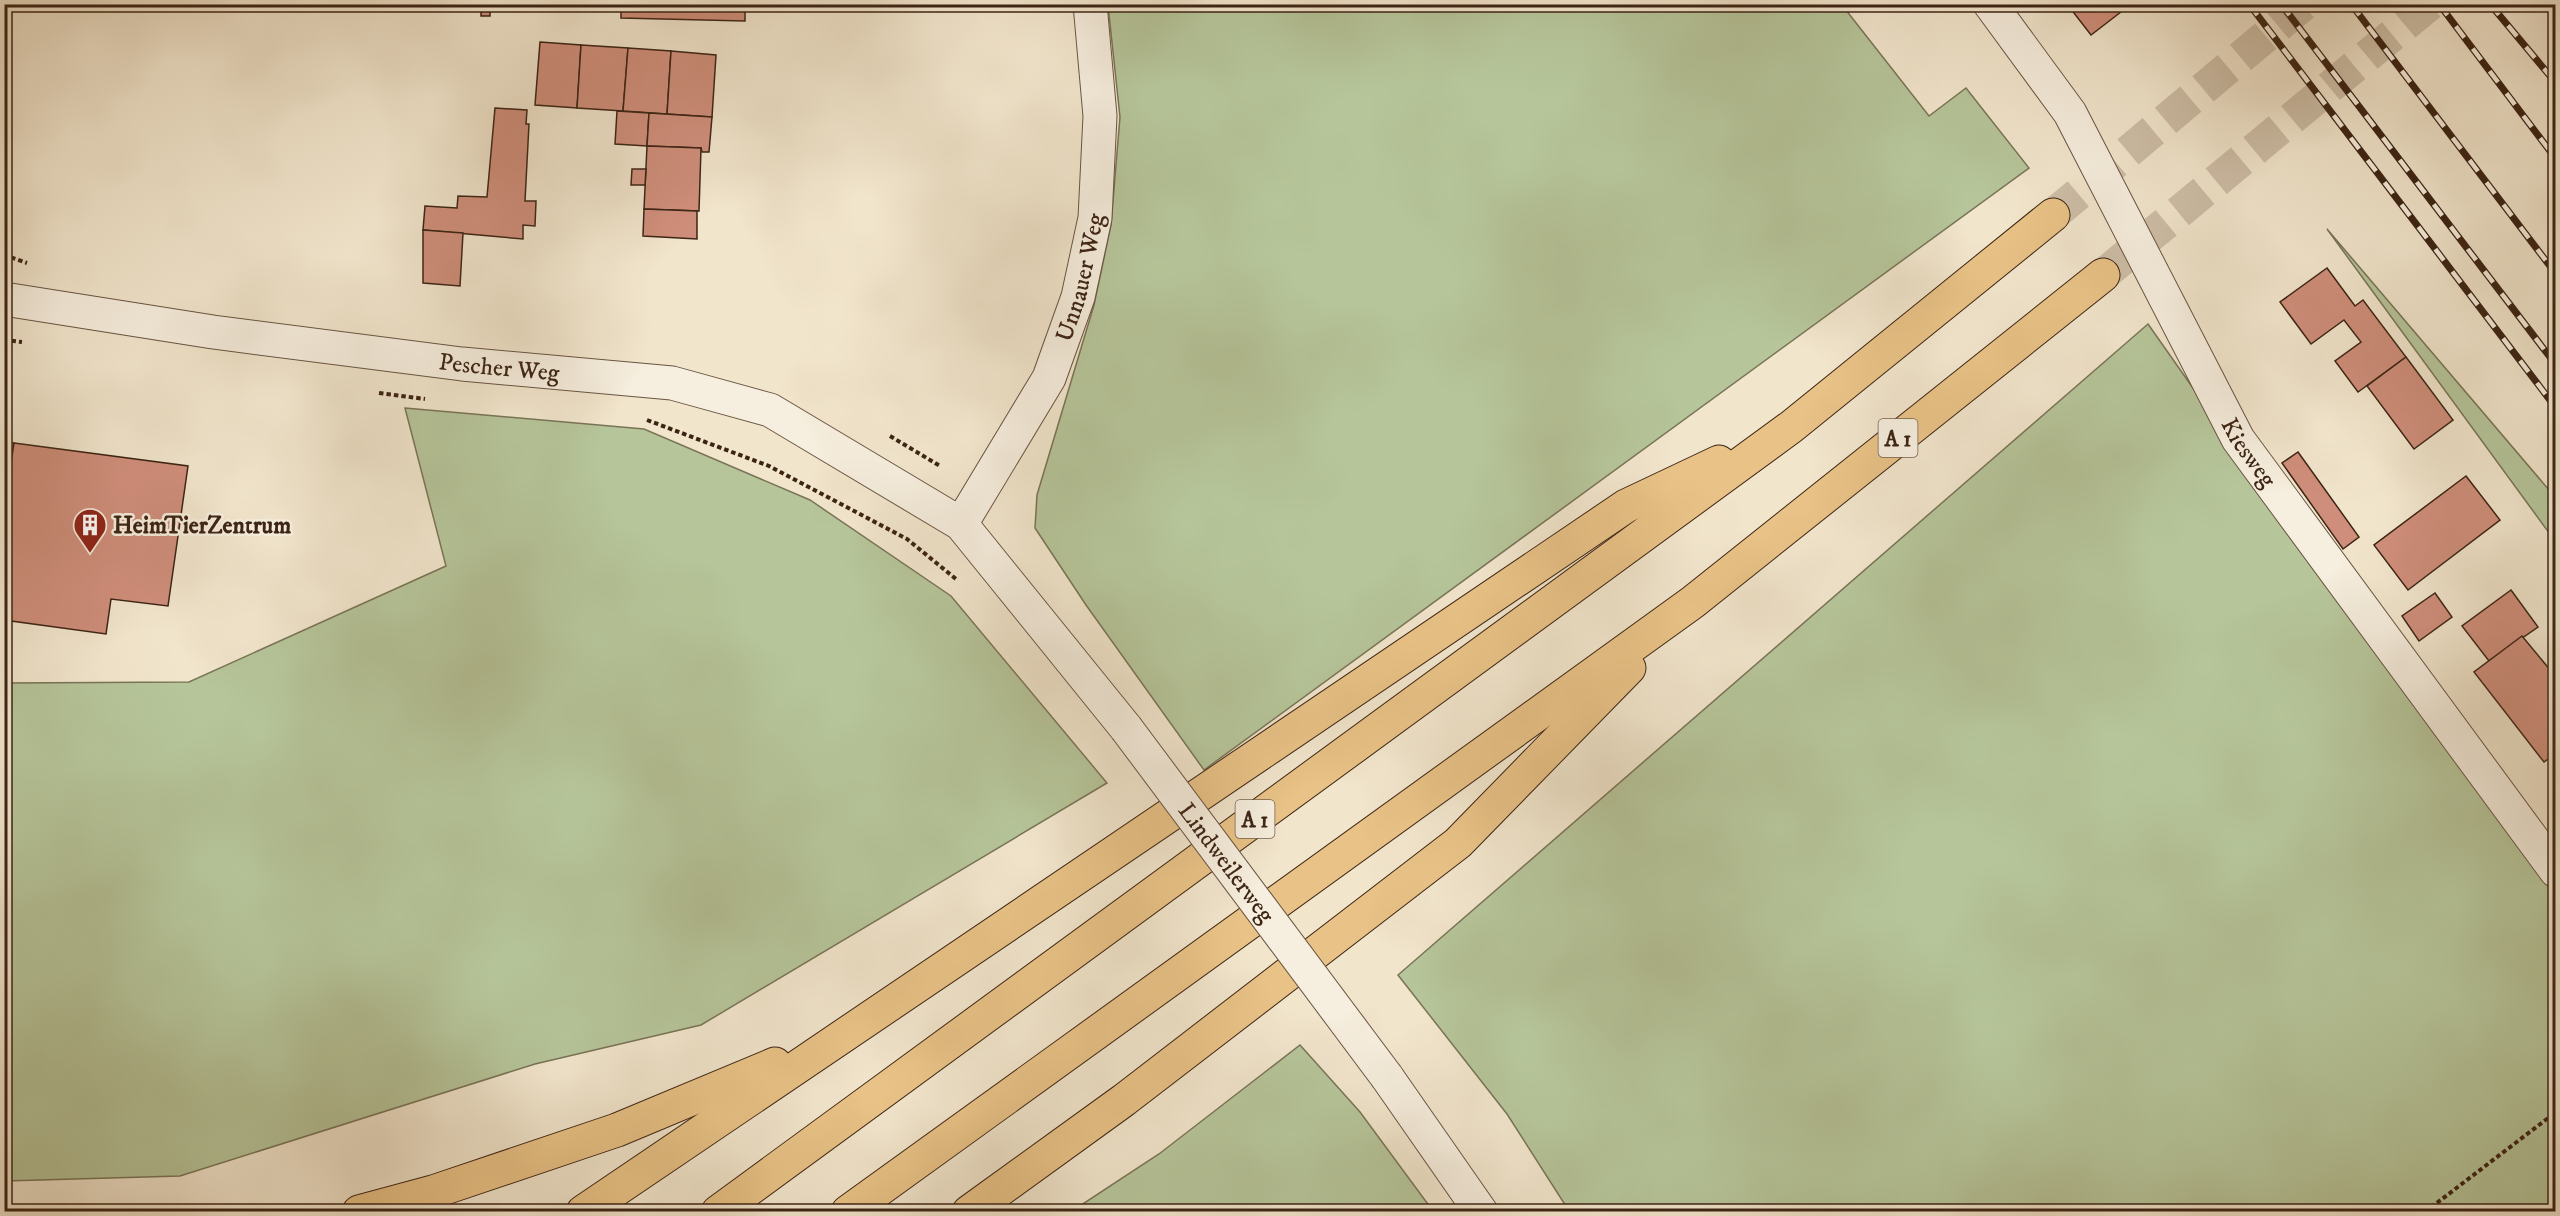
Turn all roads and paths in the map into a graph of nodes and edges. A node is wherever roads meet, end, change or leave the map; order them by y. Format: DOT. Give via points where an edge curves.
graph roads {
  1 [pos="1090,4"];
  2 [pos="1990,4"];
  3 [pos="2053,214"];
  4 [pos="2103,275"];
  5 [pos="4,299"];
  6 [pos="4,340"];
  7 [pos="28,342"];
  8 [pos="374,393"];
  9 [pos="432,399"];
  10 [pos="641,417"];
  11 [pos="1791,427"];
  12 [pos="961,524"];
  13 [pos="957,580"];
  14 [pos="1693,602"];
  15 [pos="2556,871"];
  16 [pos="975,946"];
  17 [pos="2556,1112"];
  18 [pos="978,1207"];
  19 [pos="359,1212"];
  20 [pos="583,1212"];
  21 [pos="718,1212"];
  22 [pos="848,1212"];
  23 [pos="1482,1212"];
  24 [pos="2426,1212"];
  1 -- 12 [label="street, Unnauer Weg" via="1100,116 1095,218 1078,297 1049,378"];
  2 -- 15 [label="street, Kiesweg" via="2070,113 2238,439"];
  3 -- 11 [label="highway, A 1"];
  4 -- 14 [label="highway, A 1"];
  5 -- 12 [label="street, Pescher Weg" via="213,332 462,364 672,383 770,410"];
  6 -- 7 [label="path"];
  8 -- 9 [label="path"];
  10 -- 13 [label="path" via="769,466 907,539"];
  11 -- 16 [label="highway" via="1626,506"];
  11 -- 21 [label="highway, A 1"];
  12 -- 23 [label="street, Lindweilerweg, bridge" via="1126,728 1387,1077"];
  14 -- 18 [label="highway" via="1458,843"];
  14 -- 22 [label="highway, A 1"];
  16 -- 19 [label="highway" via="776,1064 617,1130 433,1192"];
  16 -- 20 [label="highway"];
  17 -- 24 [label="path"];
}
